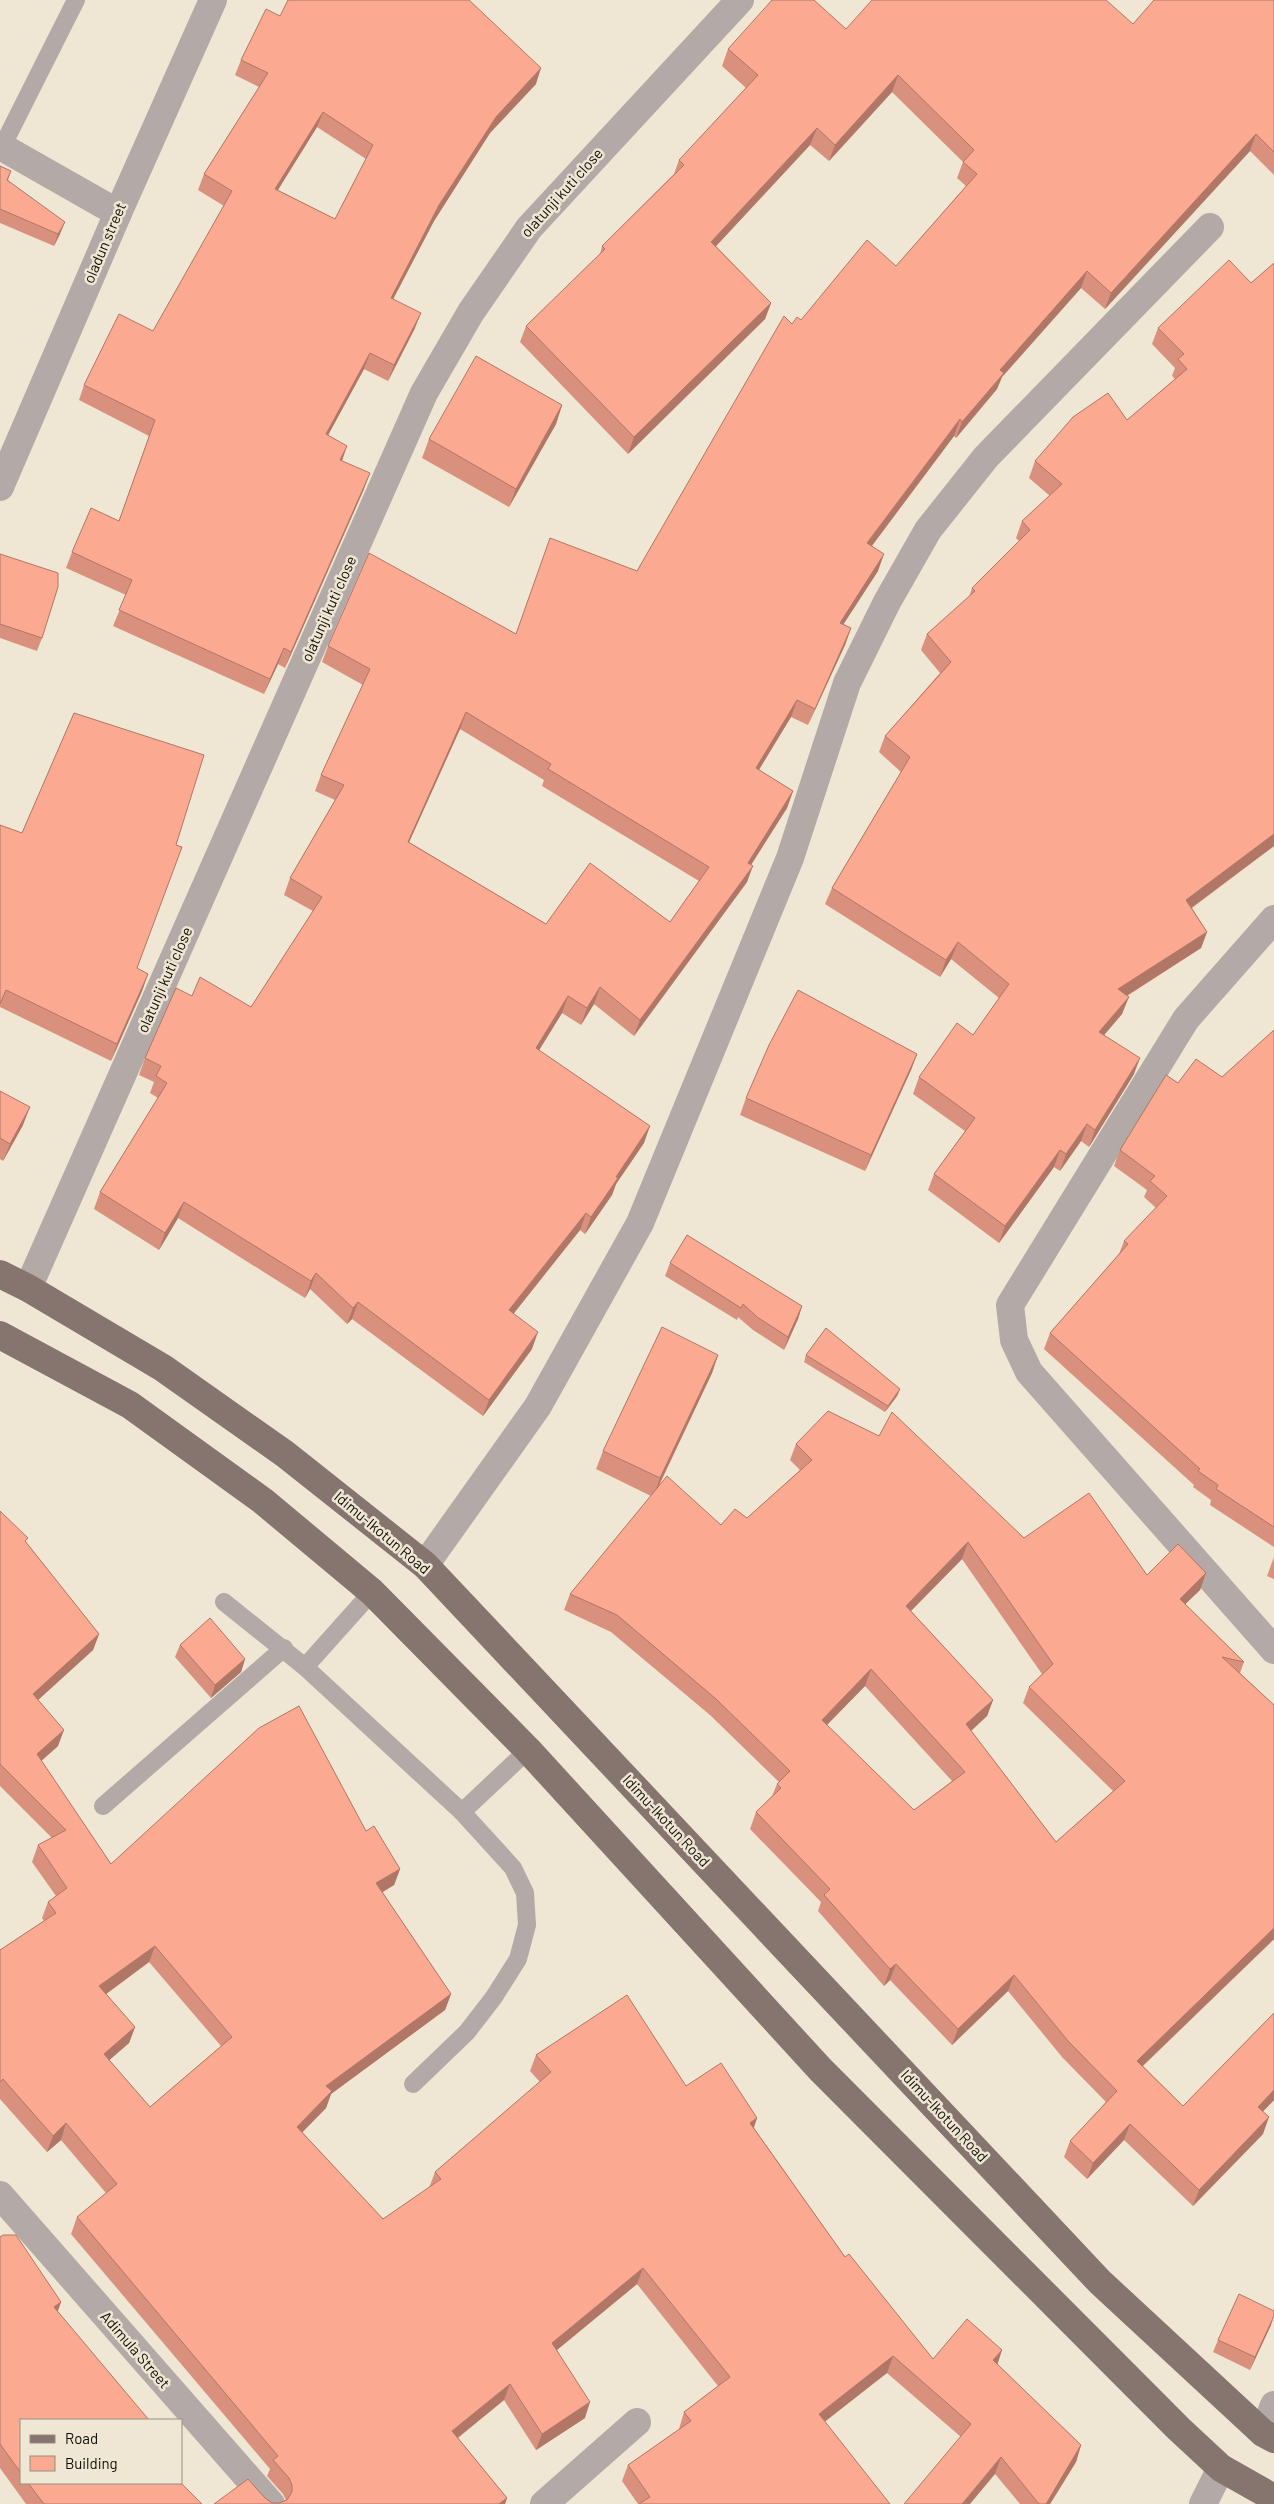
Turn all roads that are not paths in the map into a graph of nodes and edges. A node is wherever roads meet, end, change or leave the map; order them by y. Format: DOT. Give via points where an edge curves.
graph roads {
  1 [pos="76,0"];
  2 [pos="213,0"];
  3 [pos="740,0"];
  4 [pos="1,146"];
  5 [pos="118,212"];
  6 [pos="1210,227"];
  7 [pos="0,487"];
  8 [pos="1274,919"];
  9 [pos="0,1274"];
  10 [pos="28,1288"];
  11 [pos="0,1335"];
  12 [pos="425,1565"];
  13 [pos="372,1592"];
  14 [pos="224,1602"];
  15 [pos="284,1648"];
  16 [pos="1274,1650"];
  17 [pos="305,1667"];
  18 [pos="528,1750"];
  19 [pos="103,1806"];
  20 [pos="462,1812"];
  21 [pos="413,2084"];
  22 [pos="0,2195"];
  23 [pos="1274,2405"];
  24 [pos="637,2422"];
  25 [pos="1269,2436"];
  26 [pos="1221,2468"];
  27 [pos="1274,2498"];
  28 [pos="271,2504"];
  29 [pos="544,2504"];
  30 [pos="1203,2504"];
  1 -- 4 [label="lane"];
  2 -- 5 [label="street, oladun street"];
  3 -- 10 [label="street, olatunji kuti close" via="529,228 471,312 424,393"];
  4 -- 5 [label="street"];
  5 -- 7 [label="street, oladun street"];
  6 -- 12 [label="street" via="986,457 928,530 846,683 790,858 640,1223 538,1406"];
  8 -- 16 [label="street" via="1186,1019 1010,1305 1014,1340 1029,1372"];
  9 -- 10 [label="main road, Idimu-Ikotun Road"];
  10 -- 12 [label="main road, Idimu-Ikotun Road" via="163,1368 285,1454"];
  11 -- 13 [label="main road" via="130,1405 262,1501"];
  12 -- 25 [label="main road, Idimu-Ikotun Road" via="1100,2282"];
  13 -- 17 [label="lane"];
  13 -- 18 [label="main road"];
  14 -- 15 [label="lane"];
  15 -- 17 [label="lane"];
  15 -- 19 [label="lane"];
  17 -- 20 [label="lane"];
  18 -- 20 [label="lane"];
  18 -- 26 [label="main road" via="820,2069"];
  20 -- 21 [label="lane" via="513,1868 525,1894 527,1925 518,1959 494,1997 467,2032"];
  22 -- 28 [label="street, Adimula Street"];
  23 -- 25 [label="street"];
  24 -- 29 [label="street"];
  26 -- 27 [label="main road"];
  26 -- 30 [label="street"];
}
